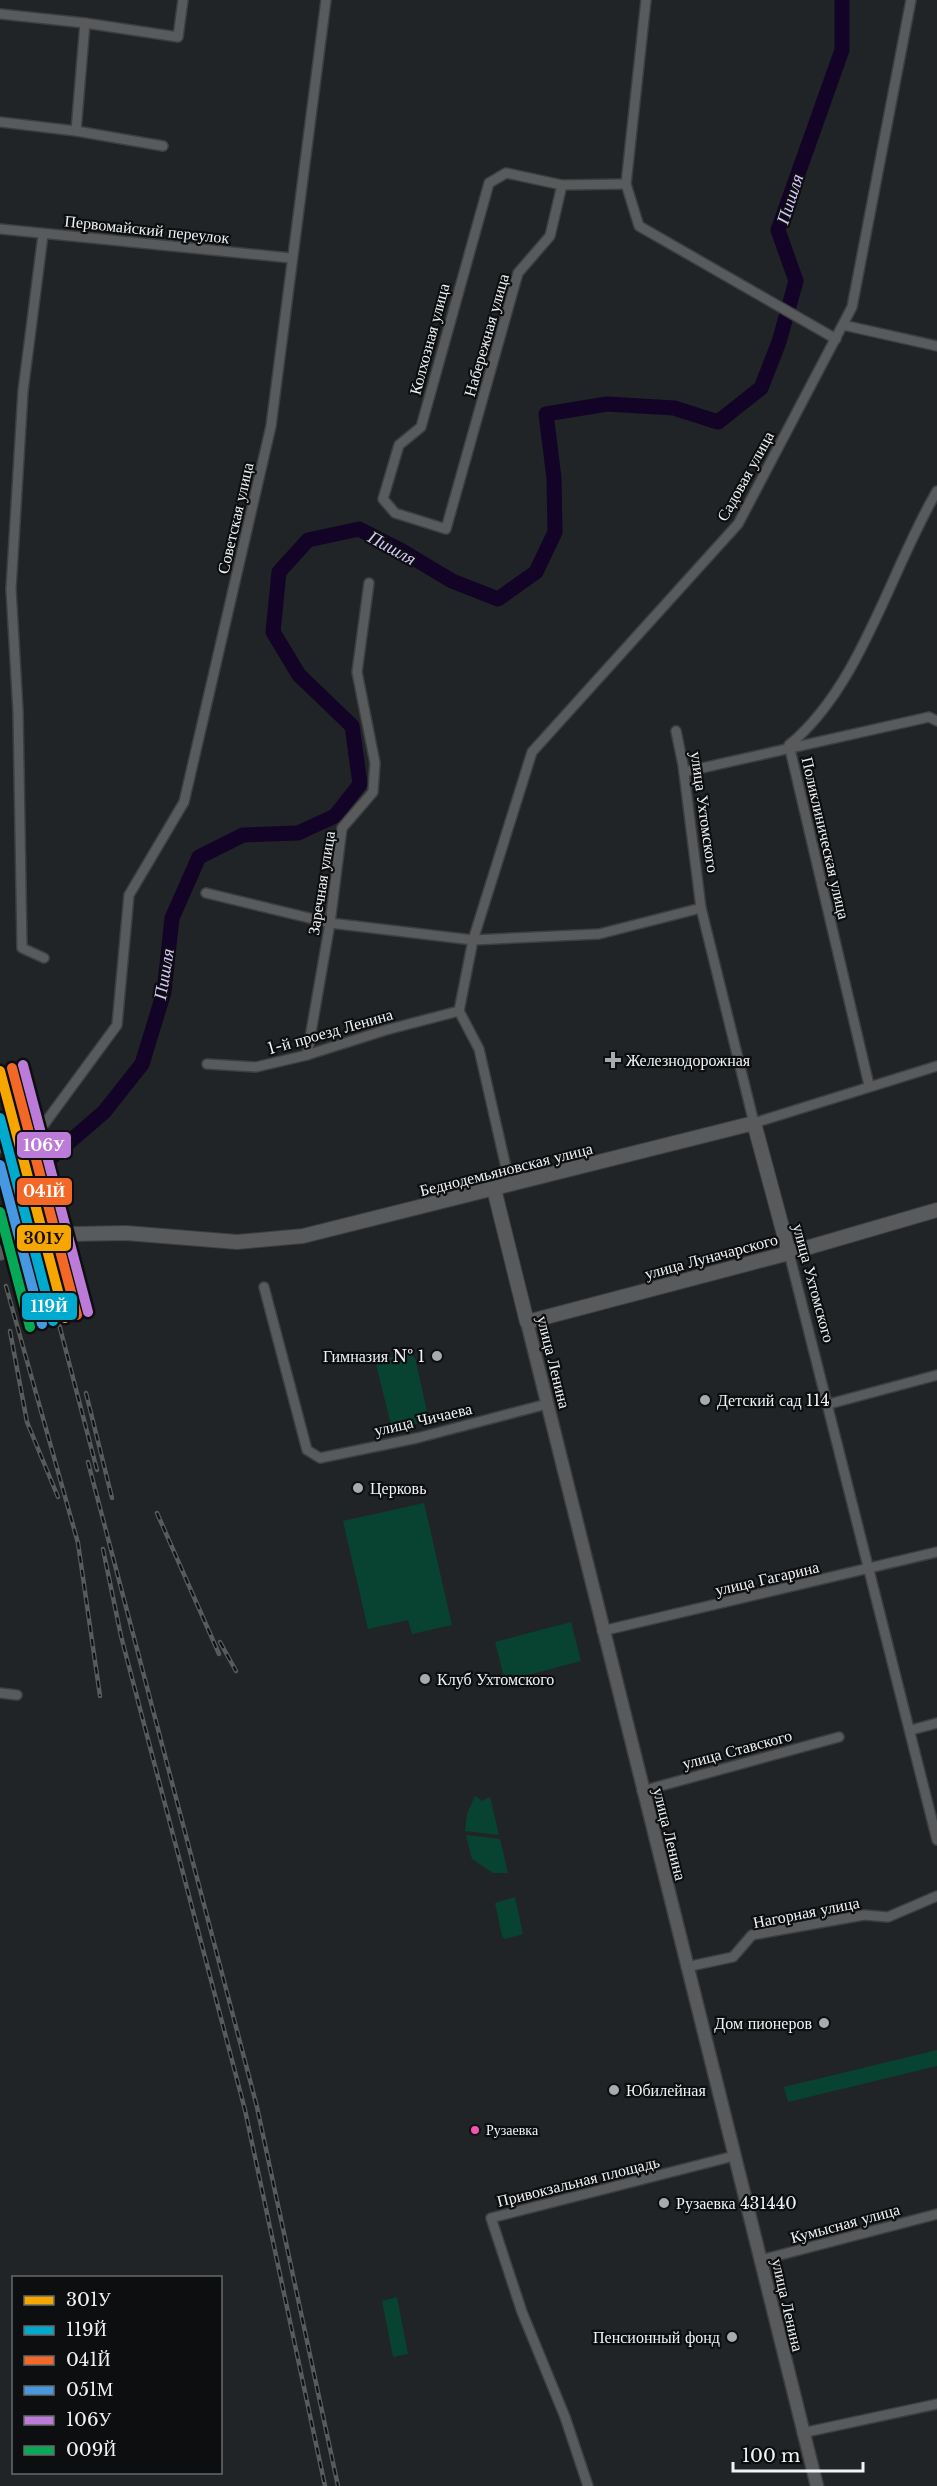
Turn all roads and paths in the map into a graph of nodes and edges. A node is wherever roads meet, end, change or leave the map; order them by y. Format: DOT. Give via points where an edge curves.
graph roads {
  1 [pos="183,0"];
  2 [pos="326,0"];
  3 [pos="646,0"];
  4 [pos="911,0"];
  5 [pos="0,14"];
  6 [pos="85,22"];
  7 [pos="0,122"];
  8 [pos="76,131"];
  9 [pos="163,146"];
  10 [pos="626,184"];
  11 [pos="561,185"];
  12 [pos="0,230"];
  13 [pos="43,235"];
  14 [pos="291,258"];
  15 [pos="843,325"];
  16 [pos="836,339"];
  17 [pos="937,346"];
  18 [pos="937,492"];
  19 [pos="446,529"];
  20 [pos="369,583"];
  21 [pos="937,721"];
  22 [pos="676,731"];
  23 [pos="790,750"];
  24 [pos="684,772"];
  25 [pos="206,893"];
  26 [pos="701,908"];
  27 [pos="330,923"];
  28 [pos="473,940"];
  29 [pos="44,958"];
  30 [pos="459,1011"];
  31 [pos="307,1055"];
  32 [pos="207,1064"];
  33 [pos="937,1066"];
  34 [pos="869,1085"];
  35 [pos="754,1123"];
  36 [pos="0,1148"];
  37 [pos="510,1185"];
  38 [pos="494,1189"];
  39 [pos="937,1209"];
  40 [pos="6,1251"];
  41 [pos="789,1253"];
  42 [pos="264,1287"];
  43 [pos="527,1322"];
  44 [pos="937,1376"];
  45 [pos="547,1404"];
  46 [pos="829,1404"];
  47 [pos="937,1552"];
  48 [pos="870,1570"];
  49 [pos="602,1631"];
  50 [pos="0,1693"];
  51 [pos="17,1695"];
  52 [pos="937,1723"];
  53 [pos="911,1730"];
  54 [pos="839,1737"];
  55 [pos="642,1791"];
  56 [pos="937,1840"];
  57 [pos="937,1896"];
  58 [pos="686,1967"];
  59 [pos="734,2156"];
  60 [pos="937,2214"];
  61 [pos="761,2260"];
  62 [pos="937,2404"];
  63 [pos="802,2433"];
  64 [pos="588,2486"];
  65 [pos="817,2486"];
  1 -- 6 [label="street" via="178,37"];
  2 -- 14 [label="street, Советская улица"];
  3 -- 10 [label="street"];
  4 -- 15 [label="street, Садовая улица" via="852,307"];
  5 -- 6 [label="street"];
  6 -- 8 [label="street"];
  7 -- 8 [label="street"];
  8 -- 9 [label="street"];
  10 -- 11 [label="street"];
  10 -- 16 [label="street" via="639,226"];
  11 -- 19 [label="street, Набережная улица" via="550,236 518,273"];
  11 -- 19 [label="street, Колхозная улица" via="506,173 489,183 421,427 399,445 383,499 395,513"];
  12 -- 13 [label="street, Первомайский переулок"];
  13 -- 14 [label="street, Первомайский переулок"];
  13 -- 29 [label="street" via="22,391 11,589 18,711 22,948"];
  14 -- 36 [label="street, Советская улица" via="271,426 184,802 129,895 117,1025 34,1138"];
  15 -- 16 [label="street, Садовая улица"];
  15 -- 17 [label="street"];
  16 -- 28 [label="street, Садовая улица" via="738,524 532,752"];
  18 -- 23 [label="street, Поликлиническая улица" via="840,686 817,718 789,745"];
  20 -- 27 [label="street, Заречная улица" via="357,672 375,763 373,792 342,828"];
  21 -- 23 [label="street" via="929,717"];
  22 -- 24 [label="street, улица Ухтомского"];
  23 -- 24 [label="street"];
  23 -- 34 [label="street, Поликлиническая улица"];
  24 -- 26 [label="street, улица Ухтомского"];
  25 -- 27 [label="street"];
  26 -- 28 [label="street" via="599,934"];
  26 -- 35 [label="street, улица Ухтомского"];
  27 -- 28 [label="street"];
  27 -- 31 [label="street, Заречная улица"];
  28 -- 30 [label="street"];
  30 -- 31 [label="street, 1-й проезд Ленина"];
  30 -- 37 [label="street" via="479,1049"];
  31 -- 32 [label="street, 1-й проезд Ленина" via="256,1067"];
  33 -- 34 [label="street, Беднодемьяновская улица"];
  34 -- 35 [label="street, Беднодемьяновская улица"];
  35 -- 37 [label="main road, Беднодемьяновская улица"];
  35 -- 41 [label="main road, улица Ухтомского"];
  37 -- 38 [label="main road, Беднодемьяновская улица"];
  38 -- 40 [label="main road, Беднодемьяновская улица, bridge" via="285,1238 237,1242 126,1233 73,1234"];
  38 -- 43 [label="main road, улица Ленина"];
  39 -- 41 [label="main road, улица Луначарского"];
  41 -- 43 [label="main road, улица Луначарского"];
  41 -- 46 [label="street, улица Ухтомского"];
  42 -- 45 [label="street, улица Чичаева" via="308,1450 320,1458"];
  43 -- 45 [label="street, улица Ленина"];
  44 -- 46 [label="street"];
  45 -- 49 [label="street, улица Ленина"];
  46 -- 48 [label="street, улица Ухтомского"];
  47 -- 48 [label="street, улица Гагарина"];
  48 -- 49 [label="street, улица Гагарина"];
  48 -- 53 [label="street, улица Ухтомского"];
  49 -- 55 [label="street, улица Ленина"];
  50 -- 51 [label="street"];
  52 -- 53 [label="street"];
  53 -- 56 [label="street, улица Ухтомского"];
  54 -- 55 [label="street, улица Ставского"];
  55 -- 58 [label="street, улица Ленина"];
  57 -- 58 [label="street, Нагорная улица" via="888,1917 864,1915 752,1935 734,1958"];
  58 -- 59 [label="street, улица Ленина"];
  59 -- 61 [label="street, улица Ленина"];
  59 -- 64 [label="street, Привокзальная площадь" via="491,2218"];
  60 -- 61 [label="street, Кумысная улица"];
  61 -- 63 [label="street, улица Ленина"];
  62 -- 63 [label="street"];
  63 -- 65 [label="street, улица Ленина"];
}
